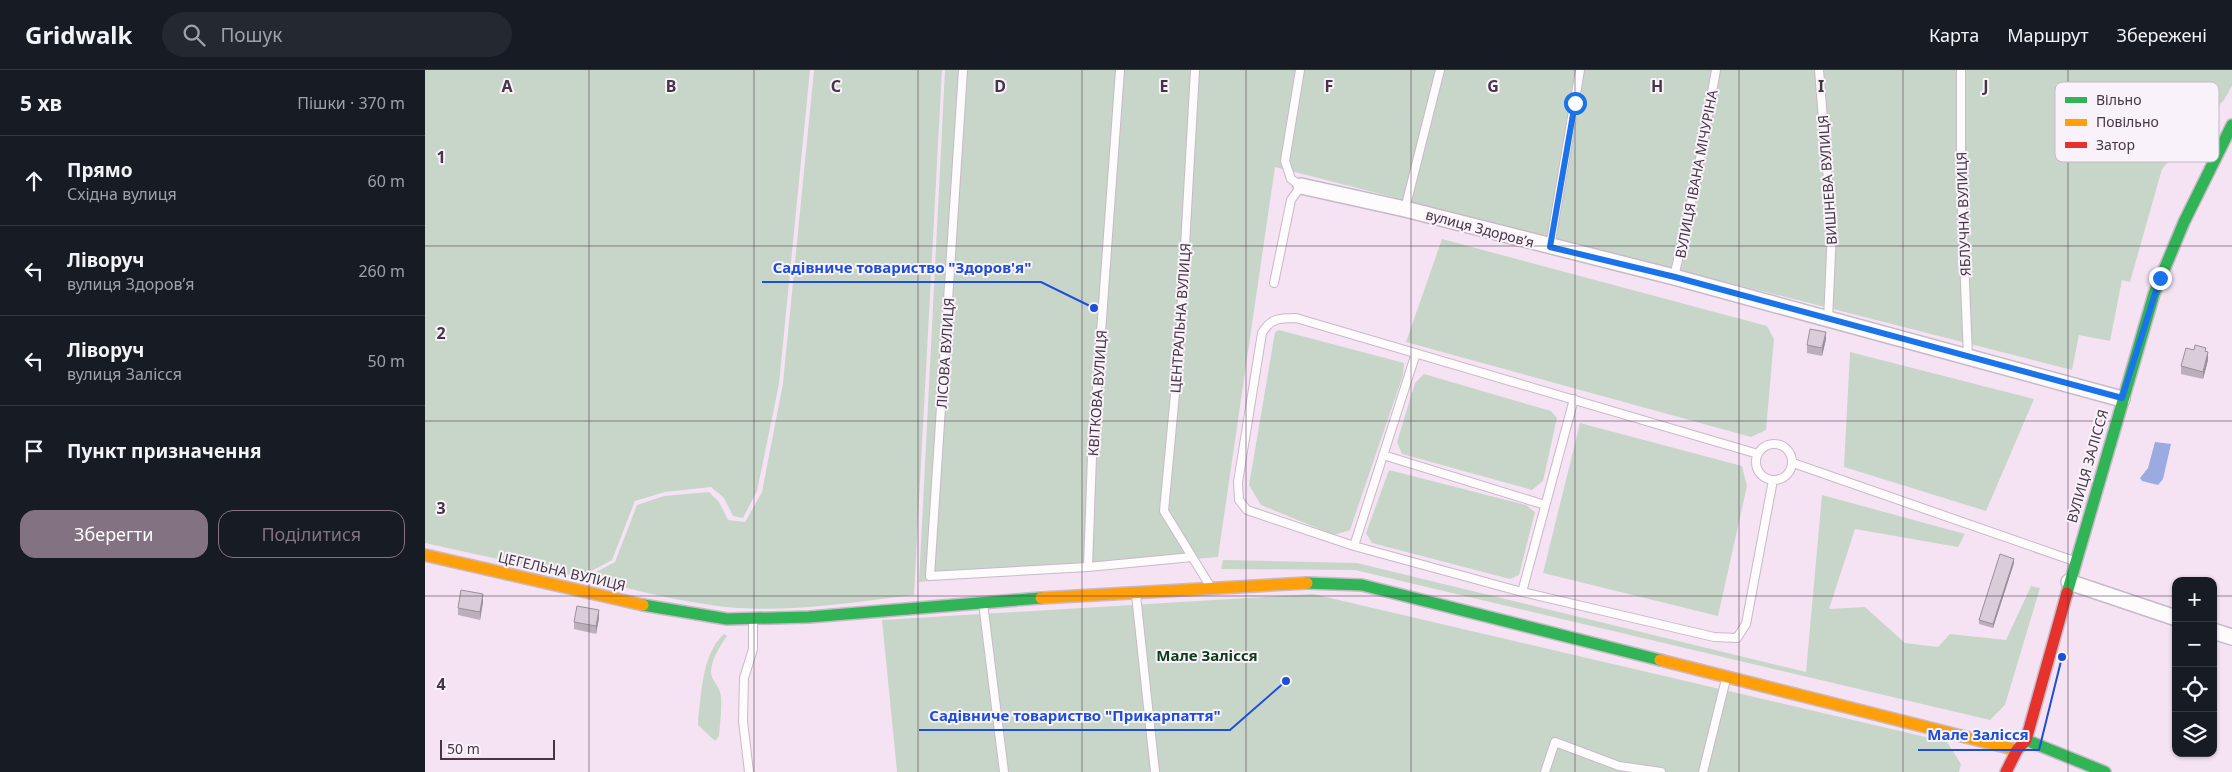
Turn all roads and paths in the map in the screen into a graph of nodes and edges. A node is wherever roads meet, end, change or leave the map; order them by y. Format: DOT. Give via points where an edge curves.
graph roads {
  1 [pos="963,70"];
  2 [pos="1119,70"];
  3 [pos="1195,70"];
  4 [pos="1300,70"];
  5 [pos="1440,70"];
  6 [pos="1580,70"];
  7 [pos="1716,70"];
  8 [pos="1819,70"];
  9 [pos="1961,70"];
  10 [pos="2232,125"];
  11 [pos="2219,151"];
  12 [pos="2213,162"];
  13 [pos="1301,186"];
  14 [pos="1405,208"];
  15 [pos="1550,247"];
  16 [pos="1675,277"];
  17 [pos="1274,283"];
  18 [pos="1828,320"];
  19 [pos="1416,353"];
  20 [pos="1968,357"];
  21 [pos="2122,398"];
  22 [pos="1574,399"];
  23 [pos="1758,454"];
  24 [pos="1383,456"];
  25 [pos="1793,463"];
  26 [pos="1773,480"];
  27 [pos="1545,505"];
  28 [pos="1354,546"];
  29 [pos="425,556"];
  30 [pos="1191,557"];
  31 [pos="2075,562"];
  32 [pos="1088,567"];
  33 [pos="2069,582"];
  34 [pos="1211,587"];
  35 [pos="1522,592"];
  36 [pos="1135,593"];
  37 [pos="983,601"];
  38 [pos="2172,617"];
  39 [pos="753,619"];
  40 [pos="2217,631"];
  41 [pos="2232,637"];
  42 [pos="1727,677"];
  43 [pos="2026,740"];
  44 [pos="2017,750"];
  45 [pos="749,772"];
  46 [pos="1004,772"];
  47 [pos="1155,772"];
  48 [pos="1545,772"];
  49 [pos="1661,772"];
  50 [pos="1703,772"];
  51 [pos="2006,772"];
  52 [pos="2105,772"];
  1 -- 32 [label="lane, ЛІСОВА ВУЛИЦЯ" via="930,576"];
  2 -- 32 [label="lane, КВІТКОВА ВУЛИЦЯ" via="1093,446"];
  3 -- 30 [label="lane, ЦЕНТРАЛЬНА ВУЛИЦЯ" via="1179,351 1163,511"];
  4 -- 13 [label="lane" via="1285,161 1291,178"];
  5 -- 14 [label="lane"];
  6 -- 15 [label="lane"];
  7 -- 16 [label="lane, ВУЛИЦЯ ІВАНА МІЧУРІНА"];
  8 -- 18 [label="lane, ВИШНЕВА ВУЛИЦЯ" via="1832,229"];
  9 -- 20 [label="lane, ЯБЛУЧНА ВУЛИЦЯ" via="1961,183"];
  10 -- 11 [label="street, ВУЛИЦЯ ЗАЛІССЯ"];
  12 -- 21 [label="street, ВУЛИЦЯ ЗАЛІССЯ" via="2160,278"];
  13 -- 14 [label="street, вулиця Здоровʼя"];
  13 -- 17 [label="lane" via="1291,200"];
  14 -- 15 [label="street, вулиця Здоровʼя"];
  15 -- 16 [label="street, вулиця Здоровʼя"];
  16 -- 18 [label="street, вулиця Здоровʼя"];
  18 -- 20 [label="street, вулиця Здоровʼя"];
  19 -- 22 [label="lane"];
  19 -- 24 [label="lane"];
  19 -- 28 [label="lane" via="1296,318 1278,318 1268,323 1262,333 1238,482 1239,500 1247,510 1264,517"];
  20 -- 21 [label="street, вулиця Здоровʼя"];
  21 -- 31 [label="street, ВУЛИЦЯ ЗАЛІССЯ"];
  22 -- 23 [label="lane"];
  22 -- 27 [label="lane"];
  23 -- 25 [label="lane" via="1771,444 1779,444 1786,448"];
  23 -- 26 [label="lane" via="1756,463 1759,471"];
  24 -- 27 [label="lane"];
  24 -- 28 [label="lane"];
  25 -- 26 [label="lane" via="1786,476"];
  25 -- 31 [label="lane"];
  26 -- 35 [label="lane" via="1747,624 1737,638 1714,637"];
  27 -- 35 [label="lane"];
  28 -- 35 [label="lane"];
  29 -- 39 [label="street, ЦЕГЕЛЬНА ВУЛИЦЯ" via="693,615"];
  30 -- 32 [label="lane"];
  30 -- 34 [label="lane, ЦЕНТРАЛЬНА ВУЛИЦЯ"];
  31 -- 33 [label="street, ВУЛИЦЯ ЗАЛІССЯ"];
  33 -- 38 [label="street"];
  33 -- 43 [label="street, ВУЛИЦЯ ЗАЛІССЯ"];
  34 -- 36 [label="street, ЦЕГЕЛЬНА ВУЛИЦЯ"];
  34 -- 42 [label="street, ЦЕГЕЛЬНА ВУЛИЦЯ" via="1317,582 1361,585"];
  36 -- 37 [label="street, ЦЕГЕЛЬНА ВУЛИЦЯ"];
  36 -- 47 [label="lane"];
  37 -- 39 [label="street, ЦЕГЕЛЬНА ВУЛИЦЯ"];
  37 -- 46 [label="lane"];
  39 -- 45 [label="lane" via="753,649 744,678 743,695"];
  40 -- 41 [label="street"];
  42 -- 44 [label="street, ЦЕГЕЛЬНА ВУЛИЦЯ"];
  42 -- 50 [label="lane"];
  43 -- 44 [label="street"];
  43 -- 52 [label="street"];
  44 -- 51 [label="street"];
  48 -- 49 [label="lane" via="1555,742 1619,766"];
}
